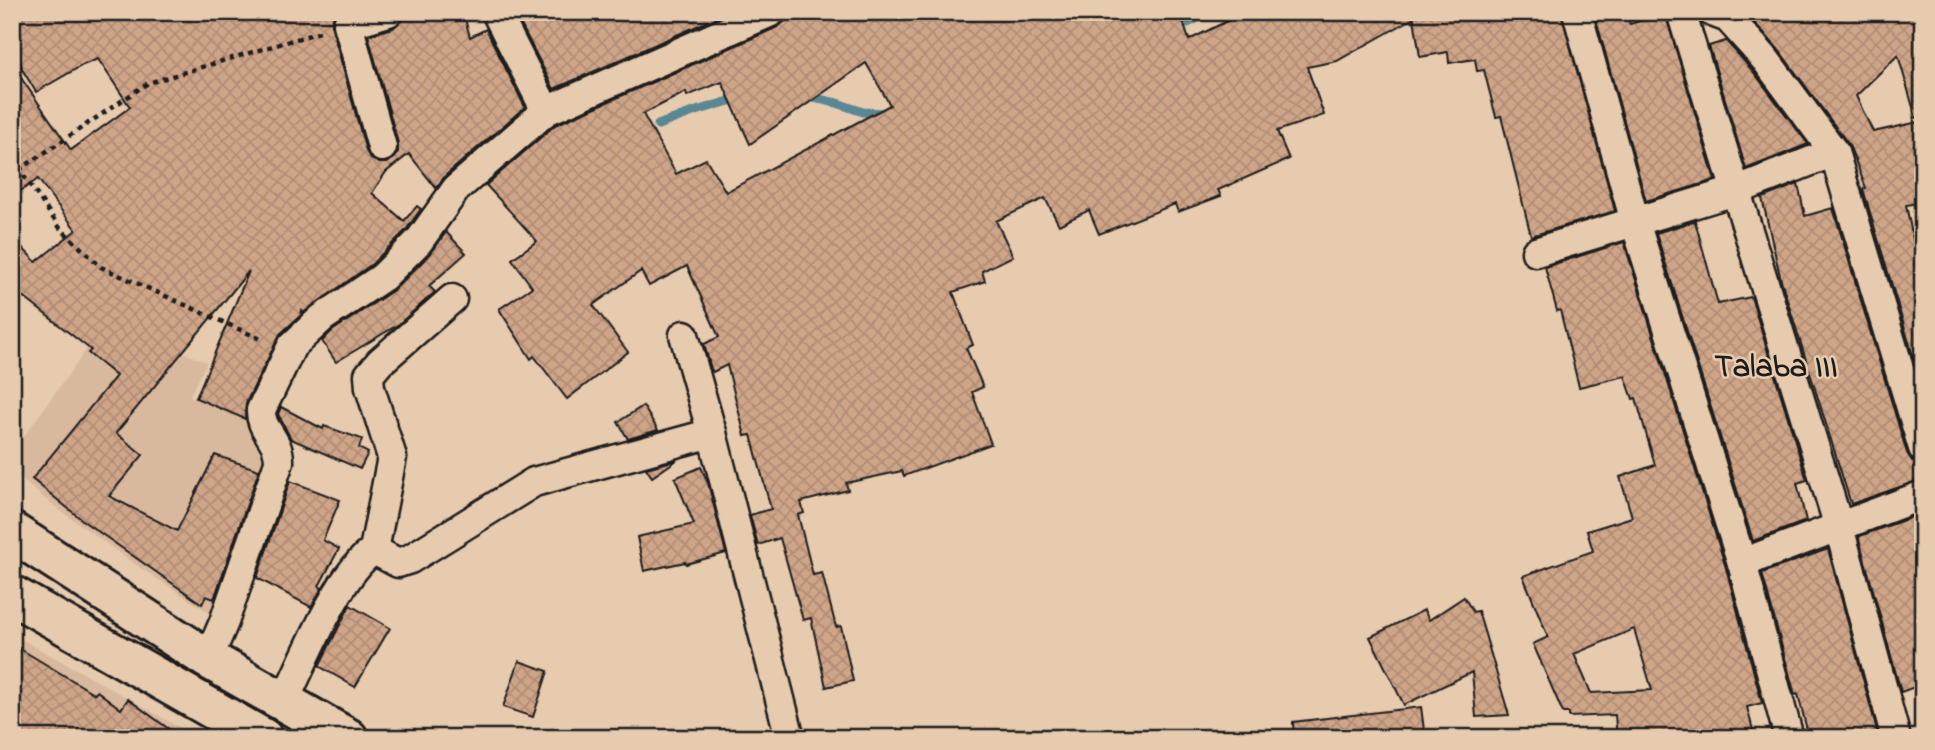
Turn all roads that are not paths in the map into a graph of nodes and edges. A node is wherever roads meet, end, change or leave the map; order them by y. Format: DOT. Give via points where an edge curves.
graph roads {
  1 [pos="388,12"];
  2 [pos="496,12"];
  3 [pos="771,12"];
  4 [pos="1577,12"];
  5 [pos="1681,12"];
  6 [pos="1712,12"];
  7 [pos="546,111"];
  8 [pos="382,147"];
  9 [pos="1834,152"];
  10 [pos="1735,191"];
  11 [pos="1635,222"];
  12 [pos="1536,252"];
  13 [pos="452,299"];
  14 [pos="684,335"];
  15 [pos="712,433"];
  16 [pos="1923,448"];
  17 [pos="1923,495"];
  18 [pos="1839,527"];
  19 [pos="16,535"];
  20 [pos="374,550"];
  21 [pos="1742,563"];
  22 [pos="12,595"];
  23 [pos="208,659"];
  24 [pos="284,704"];
  25 [pos="251,735"];
  26 [pos="348,738"];
  27 [pos="790,738"];
  28 [pos="1789,738"];
  29 [pos="1896,738"];
  1 -- 8 [label="street" via="348,24"];
  2 -- 7 [label="street"];
  3 -- 7 [label="street"];
  4 -- 11 [label="street"];
  5 -- 10 [label="street"];
  6 -- 9 [label="street" via="1728,18 1765,59"];
  7 -- 23 [label="street" via="462,183 419,241 383,277 322,318 292,346 261,410 279,451 279,462"];
  9 -- 10 [label="street"];
  9 -- 16 [label="street"];
  10 -- 11 [label="street"];
  10 -- 18 [label="street"];
  11 -- 12 [label="street"];
  11 -- 21 [label="street"];
  13 -- 20 [label="street" via="369,374 393,457"];
  14 -- 15 [label="street"];
  15 -- 20 [label="street" via="534,482 411,559 398,563"];
  15 -- 27 [label="street"];
  17 -- 18 [label="street"];
  18 -- 21 [label="street"];
  18 -- 29 [label="street"];
  19 -- 23 [label="highway"];
  20 -- 24 [label="street" via="345,582"];
  21 -- 28 [label="street"];
  22 -- 25 [label="highway" via="139,665"];
  23 -- 24 [label="highway"];
  24 -- 26 [label="highway"];
}
